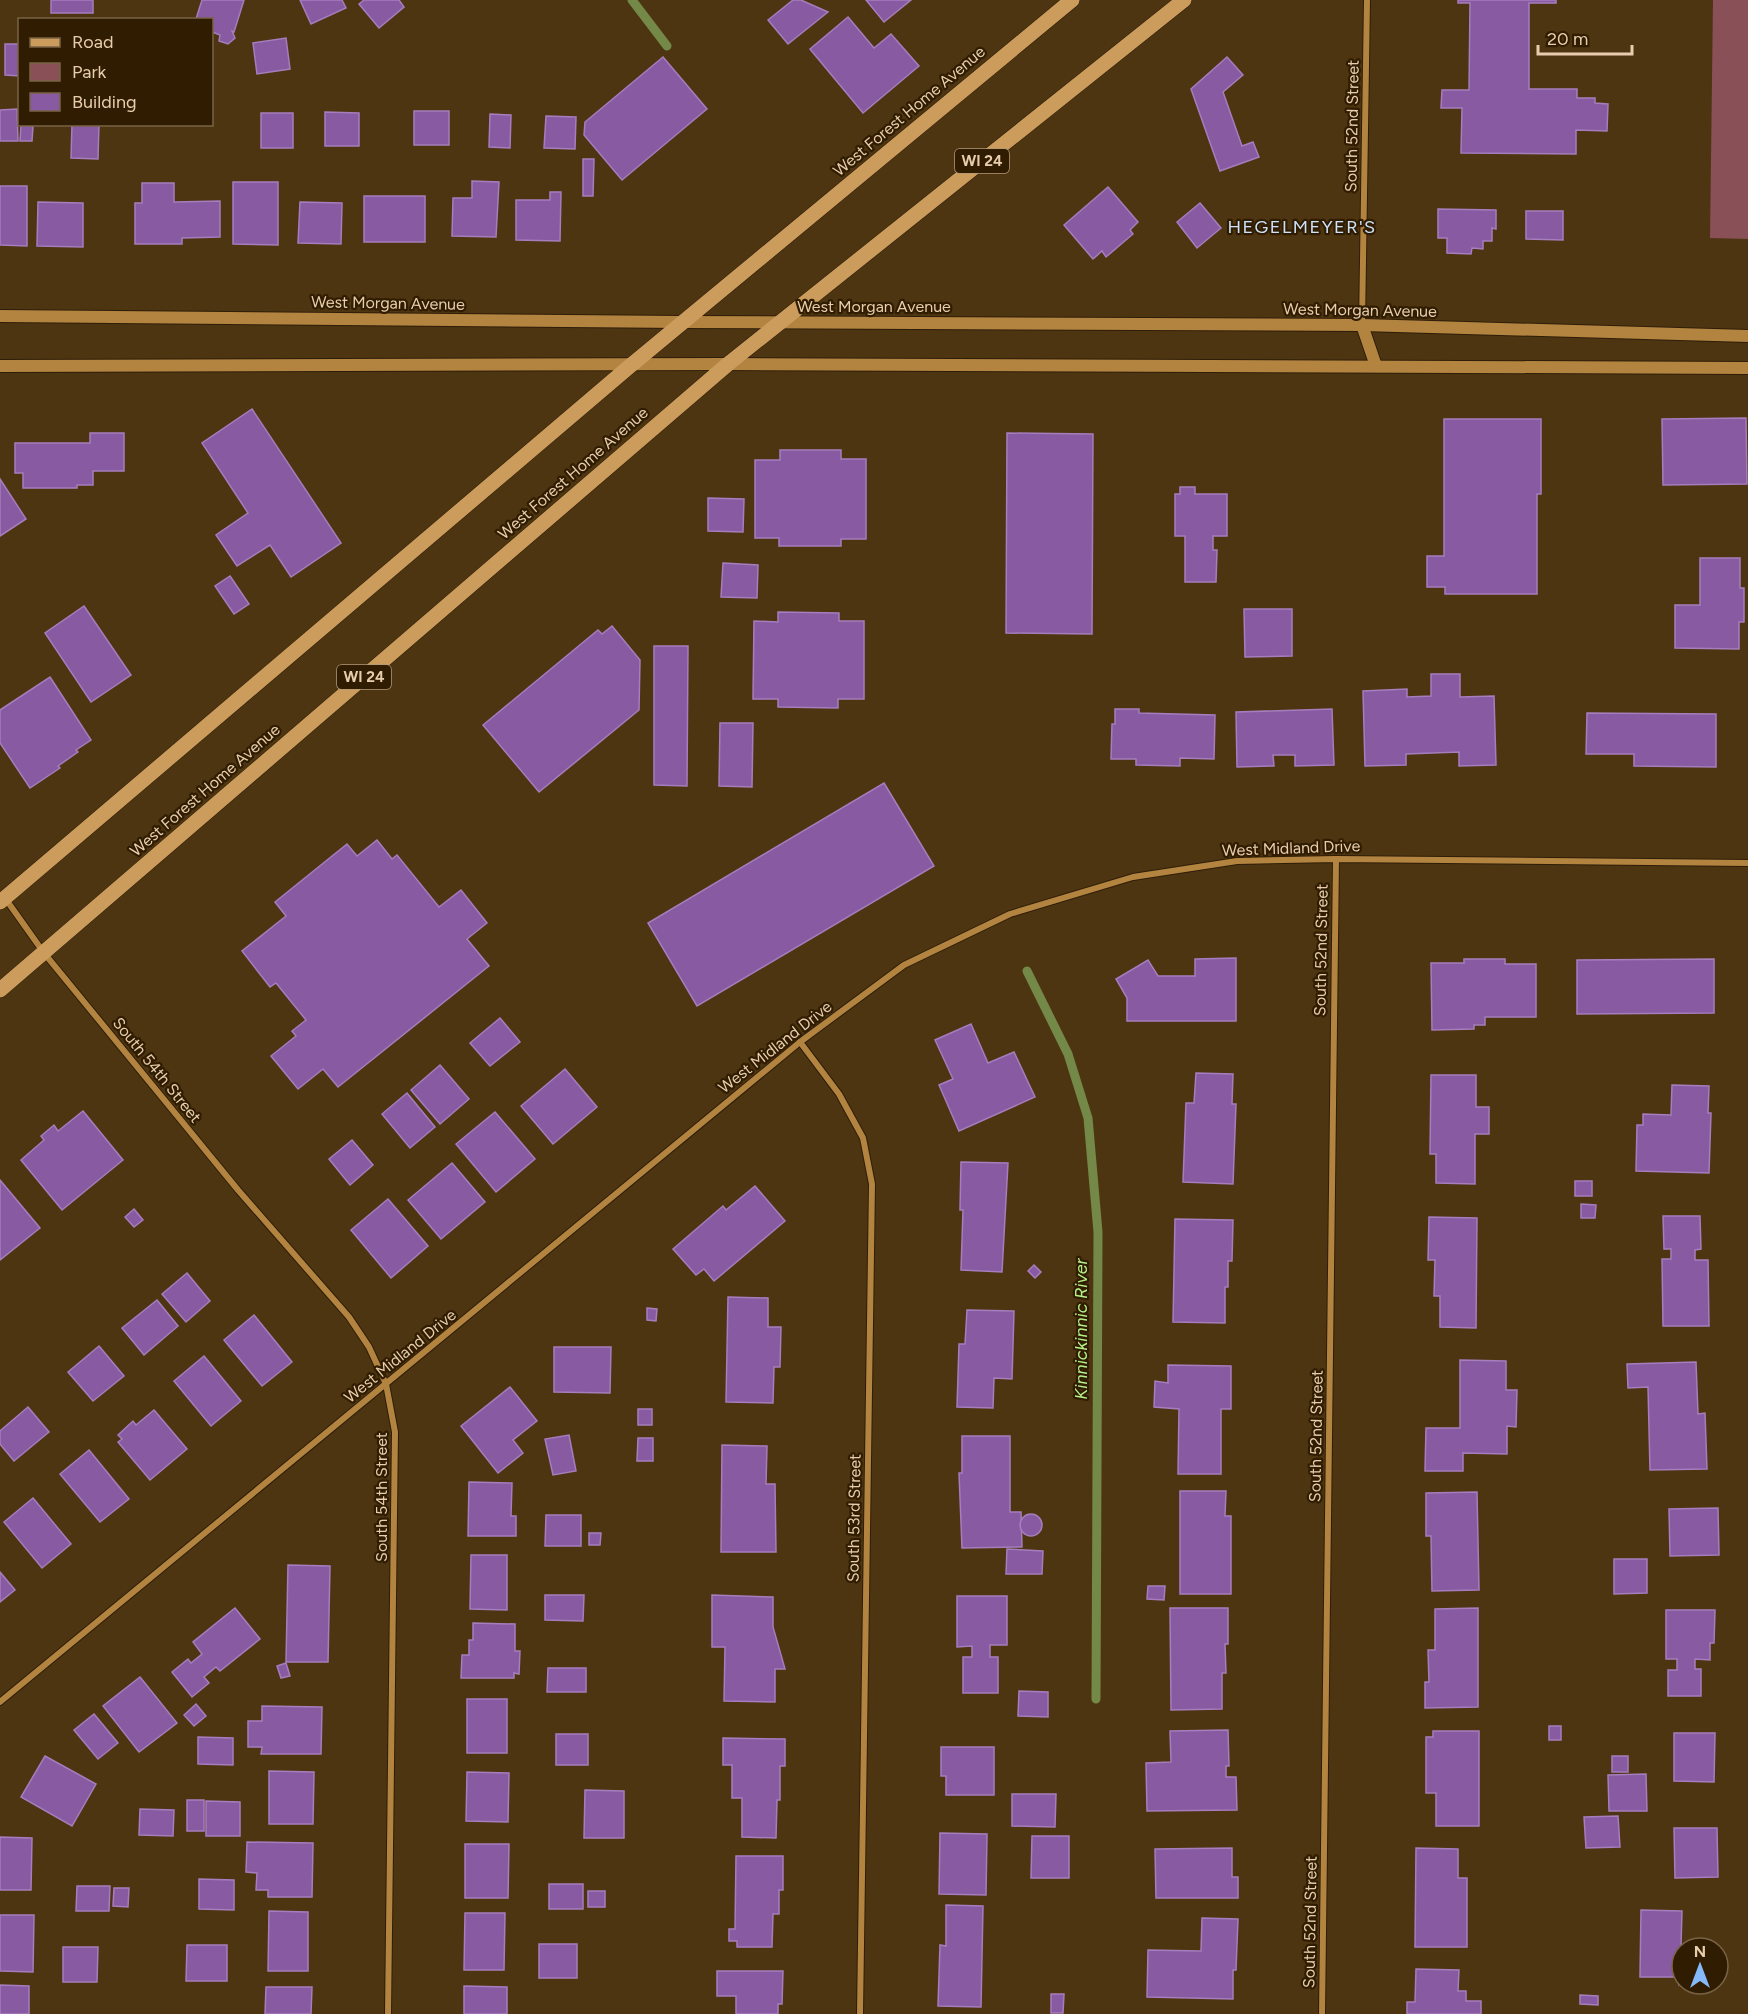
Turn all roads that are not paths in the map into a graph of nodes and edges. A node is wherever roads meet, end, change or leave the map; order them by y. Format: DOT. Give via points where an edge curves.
graph roads {
  1 [pos="1072,0"];
  2 [pos="1184,0"];
  3 [pos="1367,0"];
  4 [pos="0,316"];
  5 [pos="682,322"];
  6 [pos="780,322"];
  7 [pos="1362,325"];
  8 [pos="1748,336"];
  9 [pos="728,364"];
  10 [pos="0,366"];
  11 [pos="630,366"];
  12 [pos="1376,366"];
  13 [pos="1748,368"];
  14 [pos="1336,859"];
  15 [pos="1748,863"];
  16 [pos="3,900"];
  17 [pos="44,953"];
  18 [pos="0,990"];
  19 [pos="800,1042"];
  20 [pos="386,1384"];
  21 [pos="0,1702"];
  22 [pos="388,2014"];
  23 [pos="860,2014"];
  24 [pos="1322,2014"];
  1 -- 5 [label="main road, West Forest Home Avenue"];
  2 -- 6 [label="main road, West Forest Home Avenue / WI 24"];
  3 -- 7 [label="street, South 52nd Street"];
  4 -- 5 [label="street, West Morgan Avenue"];
  5 -- 6 [label="street, West Morgan Avenue"];
  5 -- 11 [label="main road, West Forest Home Avenue"];
  6 -- 7 [label="street, West Morgan Avenue"];
  6 -- 9 [label="main road, West Forest Home Avenue / WI 24"];
  7 -- 8 [label="street, West Morgan Avenue"];
  7 -- 12 [label="street"];
  9 -- 11 [label="street"];
  9 -- 12 [label="street"];
  9 -- 17 [label="main road, West Forest Home Avenue / WI 24"];
  10 -- 11 [label="street"];
  11 -- 16 [label="main road, West Forest Home Avenue"];
  12 -- 13 [label="street"];
  14 -- 15 [label="street, West Midland Drive"];
  14 -- 19 [label="street, West Midland Drive" via="1237,861 1133,877 1010,914 904,965"];
  14 -- 24 [label="street, South 52nd Street"];
  16 -- 17 [label="street, South 54th Street"];
  17 -- 18 [label="main road, West Forest Home Avenue / WI 24"];
  17 -- 20 [label="street, South 54th Street" via="238,1190 349,1317 369,1347"];
  19 -- 20 [label="street, West Midland Drive"];
  19 -- 23 [label="street, South 53rd Street" via="839,1094 863,1138 872,1184"];
  20 -- 21 [label="street, West Midland Drive"];
  20 -- 22 [label="street, South 54th Street" via="395,1432"];
}
